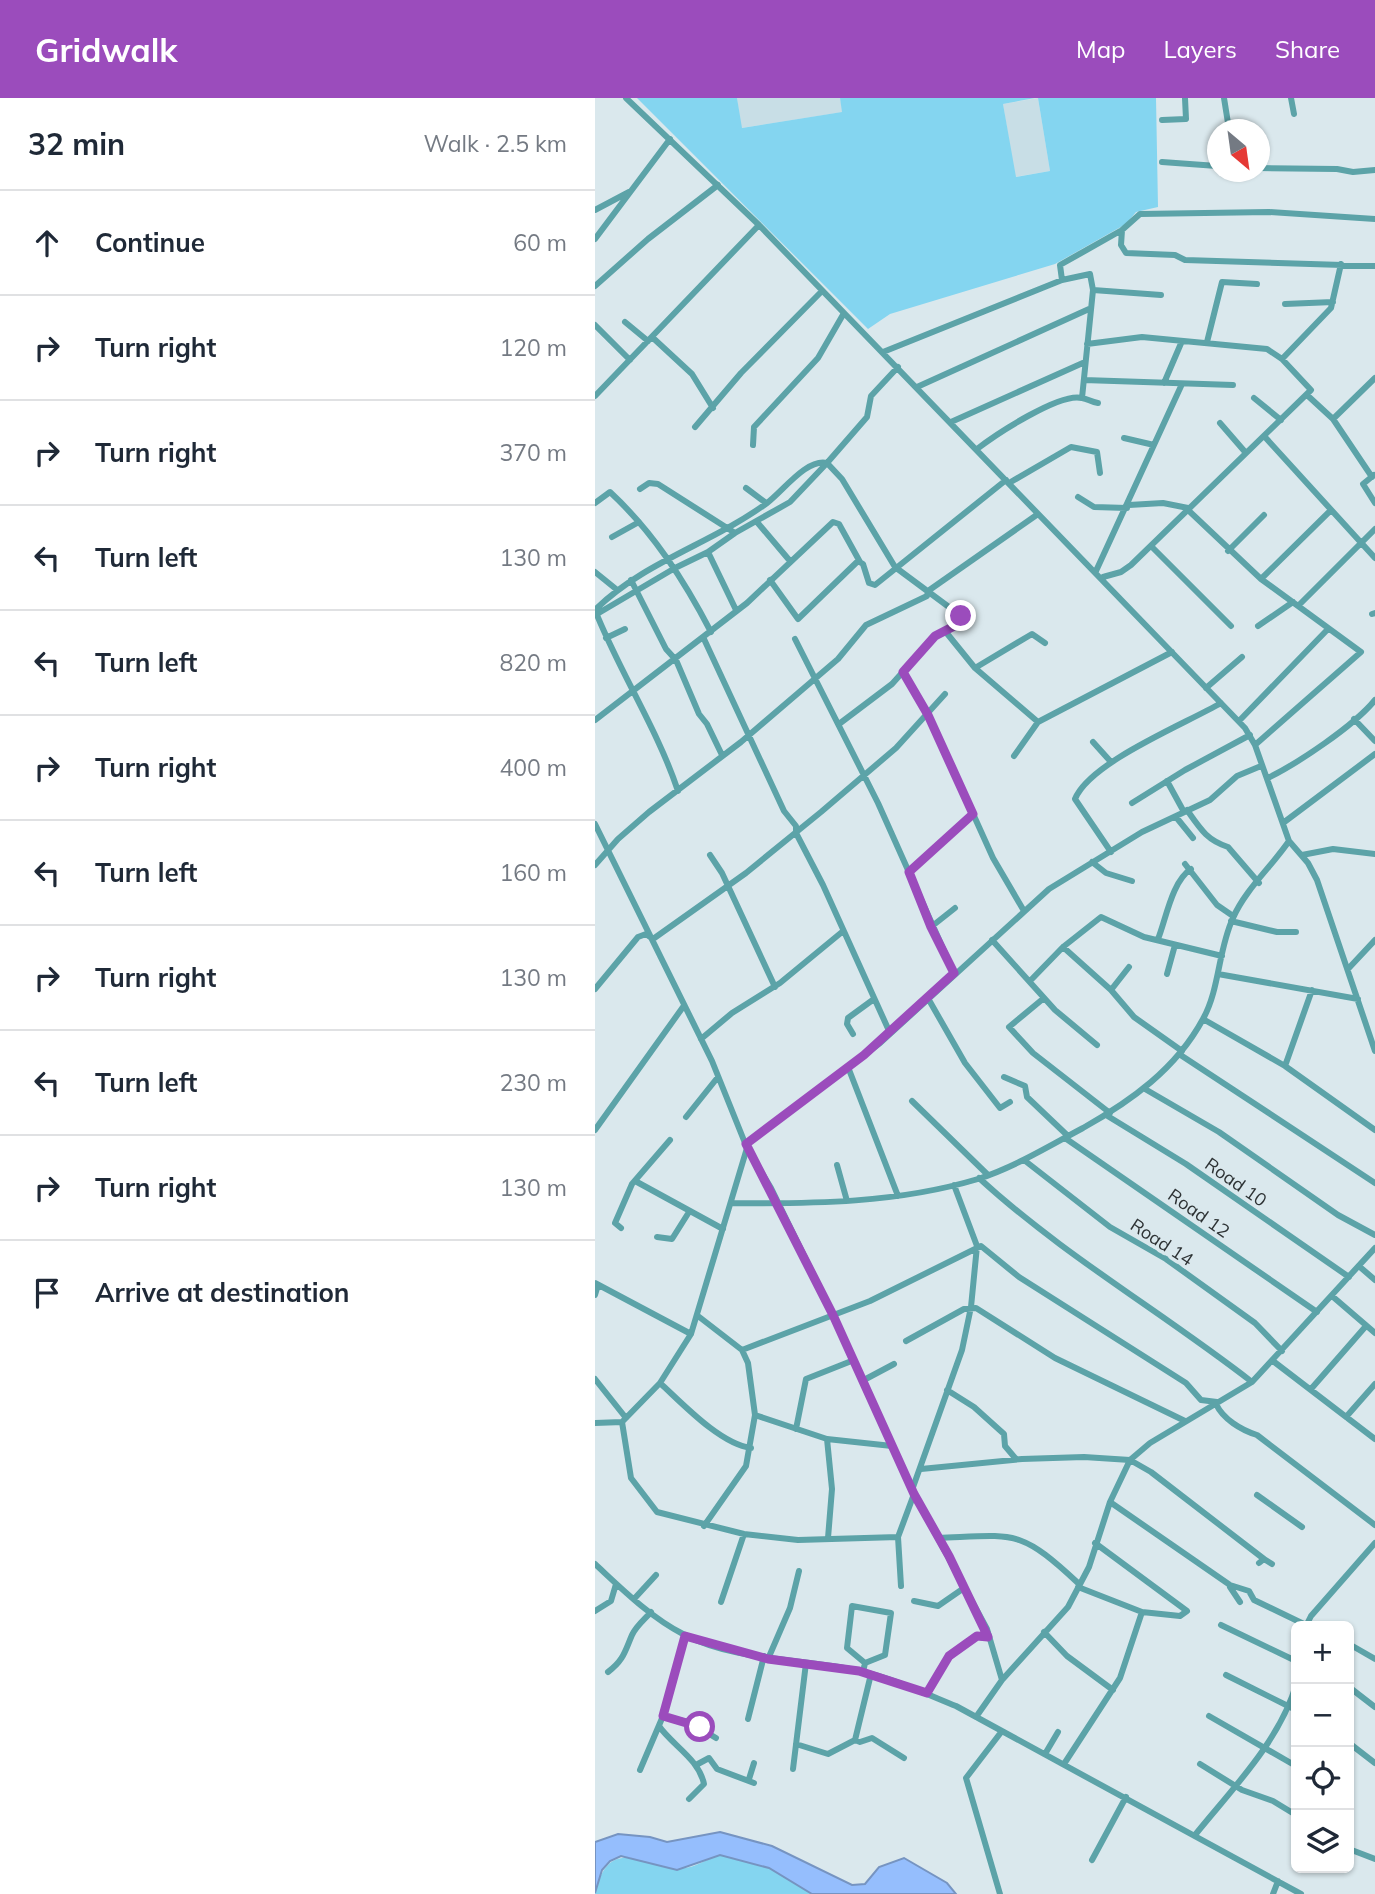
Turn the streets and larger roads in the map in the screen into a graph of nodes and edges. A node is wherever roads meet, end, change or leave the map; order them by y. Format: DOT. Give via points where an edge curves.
graph roads {
  1 [pos="626,98"];
  2 [pos="1185,98"];
  3 [pos="1224,98"];
  4 [pos="1291,98"];
  5 [pos="1294,114"];
  6 [pos="1186,119"];
  7 [pos="1227,119"];
  8 [pos="1162,120"];
  9 [pos="1187,129"];
  10 [pos="670,139"];
  11 [pos="1162,163"];
  12 [pos="1207,165"];
  13 [pos="1270,168"];
  14 [pos="1375,170"];
  15 [pos="718,185"];
  16 [pos="631,191"];
  17 [pos="595,210"];
  18 [pos="1375,219"];
  19 [pos="759,225"];
  20 [pos="1122,230"];
  21 [pos="595,239"];
  22 [pos="1341,264"];
  23 [pos="1375,266"];
  24 [pos="1062,280"];
  25 [pos="1257,284"];
  26 [pos="595,285"];
  27 [pos="1093,290"];
  28 [pos="822,291"];
  29 [pos="1161,295"];
  30 [pos="1333,302"];
  31 [pos="1286,304"];
  32 [pos="1089,309"];
  33 [pos="844,313"];
  34 [pos="625,322"];
  35 [pos="595,325"];
  36 [pos="650,339"];
  37 [pos="1182,341"];
  38 [pos="1207,342"];
  39 [pos="1087,344"];
  40 [pos="883,352"];
  41 [pos="1282,359"];
  42 [pos="630,360"];
  43 [pos="1085,362"];
  44 [pos="898,367"];
  45 [pos="1375,378"];
  46 [pos="1084,380"];
  47 [pos="1164,383"];
  48 [pos="1182,384"];
  49 [pos="1233,385"];
  50 [pos="917,387"];
  51 [pos="1307,395"];
  52 [pos="595,396"];
  53 [pos="1082,398"];
  54 [pos="1254,398"];
  55 [pos="1098,403"];
  56 [pos="713,408"];
  57 [pos="1333,419"];
  58 [pos="1281,420"];
  59 [pos="951,422"];
  60 [pos="1220,423"];
  61 [pos="695,427"];
  62 [pos="1263,436"];
  63 [pos="1124,438"];
  64 [pos="753,445"];
  65 [pos="1154,445"];
  66 [pos="977,449"];
  67 [pos="1246,453"];
  68 [pos="827,463"];
  69 [pos="1100,473"];
  70 [pos="1373,475"];
  71 [pos="1008,482"];
  72 [pos="746,488"];
  73 [pos="640,489"];
  74 [pos="1077,497"];
  75 [pos="595,503"];
  76 [pos="766,503"];
  77 [pos="1375,503"];
  78 [pos="1128,506"];
  79 [pos="1188,509"];
  80 [pos="1331,510"];
  81 [pos="1038,514"];
  82 [pos="1264,515"];
  83 [pos="639,522"];
  84 [pos="757,522"];
  85 [pos="727,526"];
  86 [pos="1375,528"];
  87 [pos="735,533"];
  88 [pos="612,537"];
  89 [pos="1361,542"];
  90 [pos="1151,546"];
  91 [pos="1229,551"];
  92 [pos="708,552"];
  93 [pos="1375,558"];
  94 [pos="670,559"];
  95 [pos="790,561"];
  96 [pos="860,562"];
  97 [pos="895,567"];
  98 [pos="674,568"];
  99 [pos="1095,571"];
  100 [pos="595,572"];
  101 [pos="1103,577"];
  102 [pos="1261,579"];
  103 [pos="631,580"];
  104 [pos="770,580"];
  105 [pos="616,589"];
  106 [pos="637,590"];
  107 [pos="929,591"];
  108 [pos="1295,604"];
  109 [pos="736,610"];
  110 [pos="597,614"];
  111 [pos="1231,626"];
  112 [pos="1258,626"];
  113 [pos="625,629"];
  114 [pos="1328,629"];
  115 [pos="945,631"];
  116 [pos="711,632"];
  117 [pos="606,638"];
  118 [pos="703,639"];
  119 [pos="795,639"];
  120 [pos="1045,643"];
  121 [pos="1172,652"];
  122 [pos="1243,657"];
  123 [pos="676,660"];
  124 [pos="975,668"];
  125 [pos="903,672"];
  126 [pos="817,678"];
  127 [pos="1206,688"];
  128 [pos="633,691"];
  129 [pos="945,694"];
  130 [pos="1375,700"];
  131 [pos="1221,704"];
  132 [pos="928,715"];
  133 [pos="1354,719"];
  134 [pos="595,720"];
  135 [pos="1239,721"];
  136 [pos="1038,722"];
  137 [pos="839,724"];
  138 [pos="749,735"];
  139 [pos="1250,736"];
  140 [pos="1375,741"];
  141 [pos="1093,742"];
  142 [pos="1255,745"];
  143 [pos="1375,754"];
  144 [pos="722,755"];
  145 [pos="1014,756"];
  146 [pos="1111,762"];
  147 [pos="1261,765"];
  148 [pos="862,774"];
  149 [pos="1268,778"];
  150 [pos="1167,781"];
  151 [pos="678,791"];
  152 [pos="1132,803"];
  153 [pos="1186,811"];
  154 [pos="973,814"];
  155 [pos="1176,817"];
  156 [pos="1283,823"];
  157 [pos="595,824"];
  158 [pos="796,833"];
  159 [pos="1193,838"];
  160 [pos="1289,841"];
  161 [pos="608,850"];
  162 [pos="1111,852"];
  163 [pos="1375,854"];
  164 [pos="710,855"];
  165 [pos="1302,855"];
  166 [pos="1092,862"];
  167 [pos="595,865"];
  168 [pos="909,872"];
  169 [pos="1132,881"];
  170 [pos="1259,883"];
  171 [pos="727,887"];
  172 [pos="955,908"];
  173 [pos="1024,911"];
  174 [pos="1232,918"];
  175 [pos="931,927"];
  176 [pos="842,932"];
  177 [pos="1296,932"];
  178 [pos="653,939"];
  179 [pos="1159,939"];
  180 [pos="992,940"];
  181 [pos="1375,940"];
  182 [pos="1175,945"];
  183 [pos="1066,947"];
  184 [pos="1221,956"];
  185 [pos="1129,967"];
  186 [pos="1348,969"];
  187 [pos="954,973"];
  188 [pos="1167,974"];
  189 [pos="1217,974"];
  190 [pos="1030,981"];
  191 [pos="775,986"];
  192 [pos="595,989"];
  193 [pos="1111,990"];
  194 [pos="1312,990"];
  195 [pos="1044,998"];
  196 [pos="874,999"];
  197 [pos="1358,999"];
  198 [pos="929,1000"];
  199 [pos="683,1006"];
  200 [pos="1203,1019"];
  201 [pos="890,1033"];
  202 [pos="853,1034"];
  203 [pos="701,1039"];
  204 [pos="1097,1045"];
  205 [pos="1375,1051"];
  206 [pos="1181,1053"];
  207 [pos="1285,1066"];
  208 [pos="848,1068"];
  209 [pos="717,1077"];
  210 [pos="1005,1077"];
  211 [pos="1145,1089"];
  212 [pos="912,1101"];
  213 [pos="1010,1102"];
  214 [pos="1108,1114"];
  215 [pos="686,1117"];
  216 [pos="595,1129"];
  217 [pos="1375,1130"];
  218 [pos="1067,1137"];
  219 [pos="670,1140"];
  220 [pos="747,1146"];
  221 [pos="1024,1160"];
  222 [pos="837,1166"];
  223 [pos="988,1175"];
  224 [pos="979,1178"];
  225 [pos="637,1182"];
  226 [pos="1375,1183"];
  227 [pos="954,1185"];
  228 [pos="898,1196"];
  229 [pos="846,1201"];
  230 [pos="731,1203"];
  231 [pos="778,1205"];
  232 [pos="689,1212"];
  233 [pos="621,1227"];
  234 [pos="723,1229"];
  235 [pos="1375,1235"];
  236 [pos="657,1237"];
  237 [pos="977,1247"];
  238 [pos="1375,1248"];
  239 [pos="1360,1267"];
  240 [pos="1349,1277"];
  241 [pos="1375,1280"];
  242 [pos="597,1284"];
  243 [pos="595,1295"];
  244 [pos="1332,1296"];
  245 [pos="971,1307"];
  246 [pos="1317,1312"];
  247 [pos="833,1315"];
  248 [pos="698,1316"];
  249 [pos="1366,1326"];
  250 [pos="1375,1333"];
  251 [pos="691,1334"];
  252 [pos="906,1341"];
  253 [pos="742,1350"];
  254 [pos="1282,1351"];
  255 [pos="854,1360"];
  256 [pos="1273,1361"];
  257 [pos="894,1364"];
  258 [pos="595,1379"];
  259 [pos="862,1381"];
  260 [pos="1252,1382"];
  261 [pos="660,1383"];
  262 [pos="1375,1384"];
  263 [pos="1311,1389"];
  264 [pos="947,1390"];
  265 [pos="1218,1403"];
  266 [pos="755,1415"];
  267 [pos="1346,1417"];
  268 [pos="624,1420"];
  269 [pos="1185,1421"];
  270 [pos="595,1423"];
  271 [pos="796,1429"];
  272 [pos="827,1439"];
  273 [pos="1375,1439"];
  274 [pos="892,1446"];
  275 [pos="751,1448"];
  276 [pos="1016,1459"];
  277 [pos="1130,1460"];
  278 [pos="921,1469"];
  279 [pos="913,1492"];
  280 [pos="1257,1495"];
  281 [pos="1111,1502"];
  282 [pos="1375,1525"];
  283 [pos="704,1526"];
  284 [pos="1302,1527"];
  285 [pos="744,1534"];
  286 [pos="898,1537"];
  287 [pos="828,1538"];
  288 [pos="938,1538"];
  289 [pos="1375,1542"];
  290 [pos="1095,1543"];
  291 [pos="595,1564"];
  292 [pos="1272,1564"];
  293 [pos="799,1571"];
  294 [pos="656,1575"];
  295 [pos="1241,1577"];
  296 [pos="616,1584"];
  297 [pos="1078,1585"];
  298 [pos="901,1586"];
  299 [pos="1232,1586"];
  300 [pos="964,1588"];
  301 [pos="634,1599"];
  302 [pos="914,1601"];
  303 [pos="721,1602"];
  304 [pos="1240,1602"];
  305 [pos="595,1611"];
  306 [pos="651,1612"];
  307 [pos="1142,1612"];
  308 [pos="1297,1621"];
  309 [pos="1309,1621"];
  310 [pos="1221,1625"];
  311 [pos="1044,1632"];
  312 [pos="685,1636"];
  313 [pos="988,1637"];
  314 [pos="1354,1647"];
  315 [pos="766,1658"];
  316 [pos="1291,1659"];
  317 [pos="1375,1659"];
  318 [pos="806,1663"];
  319 [pos="865,1663"];
  320 [pos="608,1672"];
  321 [pos="863,1672"];
  322 [pos="871,1674"];
  323 [pos="1226,1675"];
  324 [pos="1002,1680"];
  325 [pos="1113,1690"];
  326 [pos="1354,1691"];
  327 [pos="927,1693"];
  328 [pos="1375,1707"];
  329 [pos="1291,1708"];
  330 [pos="1291,1712"];
  331 [pos="663,1716"];
  332 [pos="1209,1716"];
  333 [pos="976,1717"];
  334 [pos="748,1719"];
  335 [pos="659,1726"];
  336 [pos="1002,1731"];
  337 [pos="1058,1732"];
  338 [pos="716,1738"];
  339 [pos="855,1740"];
  340 [pos="796,1744"];
  341 [pos="1354,1747"];
  342 [pos="1263,1749"];
  343 [pos="1045,1754"];
  344 [pos="904,1758"];
  345 [pos="754,1763"];
  346 [pos="1291,1763"];
  347 [pos="1375,1763"];
  348 [pos="1065,1764"];
  349 [pos="1200,1764"];
  350 [pos="696,1765"];
  351 [pos="793,1769"];
  352 [pos="640,1770"];
  353 [pos="1235,1786"];
  354 [pos="1126,1797"];
  355 [pos="689,1799"];
  356 [pos="1291,1813"];
  357 [pos="1195,1835"];
  358 [pos="1354,1851"];
  359 [pos="1375,1859"];
  360 [pos="1092,1860"];
  361 [pos="1278,1881"];
  362 [pos="1000,1894"];
  363 [pos="1273,1894"];
  364 [pos="1301,1894"];
  1 -- 10 [label="street"];
  2 -- 6 [label="street"];
  3 -- 7 [label="street"];
  4 -- 5 [label="street"];
  6 -- 8 [label="street"];
  6 -- 9 [label="street"];
  10 -- 15 [label="street"];
  10 -- 16 [label="street"];
  11 -- 12 [label="street"];
  13 -- 14 [label="street"];
  15 -- 19 [label="street"];
  15 -- 26 [label="street"];
  16 -- 17 [label="street"];
  16 -- 21 [label="street"];
  18 -- 20 [label="street" via="1269,212 1156,212 1140,214"];
  19 -- 28 [label="street"];
  19 -- 36 [label="street"];
  20 -- 22 [label="street" via="1121,245 1126,253 1175,255 1185,260"];
  20 -- 24 [label="street" via="1060,265"];
  22 -- 23 [label="street"];
  22 -- 30 [label="street"];
  24 -- 27 [label="street" via="1090,274"];
  24 -- 40 [label="street"];
  25 -- 38 [label="street" via="1222,282"];
  27 -- 29 [label="street"];
  27 -- 32 [label="street"];
  28 -- 33 [label="street"];
  28 -- 56 [label="street"];
  30 -- 31 [label="street"];
  30 -- 41 [label="street" via="1328,313"];
  32 -- 39 [label="street"];
  32 -- 50 [label="street"];
  33 -- 40 [label="street"];
  33 -- 64 [label="street" via="818,358 754,427"];
  34 -- 36 [label="street"];
  35 -- 42 [label="street"];
  36 -- 42 [label="street"];
  36 -- 56 [label="street" via="692,374"];
  37 -- 38 [label="street"];
  37 -- 39 [label="street" via="1142,337"];
  37 -- 47 [label="street"];
  38 -- 41 [label="street" via="1267,349"];
  39 -- 43 [label="street"];
  40 -- 44 [label="street"];
  41 -- 51 [label="street" via="1309,387"];
  42 -- 52 [label="street"];
  43 -- 46 [label="street"];
  43 -- 59 [label="street"];
  44 -- 50 [label="street"];
  44 -- 68 [label="street" via="871,396 867,418"];
  45 -- 57 [label="street"];
  46 -- 47 [label="street"];
  46 -- 53 [label="street"];
  47 -- 48 [label="street"];
  48 -- 49 [label="street"];
  48 -- 65 [label="street"];
  50 -- 59 [label="street"];
  51 -- 57 [label="street"];
  51 -- 58 [label="street"];
  53 -- 55 [label="street"];
  53 -- 66 [label="street" via="1059,402 1010,425"];
  54 -- 58 [label="street"];
  56 -- 61 [label="street"];
  57 -- 70 [label="street"];
  58 -- 62 [label="street"];
  59 -- 66 [label="street"];
  60 -- 67 [label="street"];
  62 -- 67 [label="street"];
  62 -- 80 [label="street"];
  63 -- 65 [label="street"];
  65 -- 78 [label="street"];
  66 -- 71 [label="street"];
  67 -- 79 [label="street"];
  68 -- 76 [label="street" via="814,464"];
  68 -- 84 [label="street" via="790,502"];
  68 -- 97 [label="street" via="842,479"];
  69 -- 71 [label="street" via="1097,452 1071,447"];
  70 -- 77 [label="street" via="1363,484"];
  71 -- 81 [label="street"];
  71 -- 97 [label="street"];
  72 -- 76 [label="street"];
  73 -- 85 [label="street" via="657,484"];
  74 -- 78 [label="street" via="1094,507"];
  75 -- 83 [label="street" via="610,492"];
  76 -- 85 [label="street"];
  78 -- 79 [label="street" via="1163,503"];
  78 -- 99 [label="street"];
  79 -- 90 [label="street"];
  79 -- 91 [label="street"];
  80 -- 89 [label="street"];
  80 -- 102 [label="street"];
  81 -- 99 [label="street"];
  81 -- 107 [label="street"];
  82 -- 91 [label="street"];
  83 -- 88 [label="street"];
  83 -- 94 [label="street"];
  84 -- 87 [label="street"];
  84 -- 95 [label="street"];
  85 -- 87 [label="street"];
  85 -- 94 [label="street"];
  86 -- 89 [label="street"];
  87 -- 92 [label="street"];
  89 -- 93 [label="street"];
  89 -- 108 [label="street"];
  90 -- 101 [label="street" via="1121,572"];
  90 -- 111 [label="street"];
  91 -- 102 [label="street"];
  92 -- 98 [label="street"];
  92 -- 109 [label="street"];
  94 -- 98 [label="street"];
  94 -- 103 [label="street"];
  95 -- 96 [label="street" via="833,522 839,524"];
  95 -- 104 [label="street"];
  96 -- 97 [label="street" via="872,587"];
  96 -- 104 [label="street" via="799,619"];
  97 -- 107 [label="street"];
  98 -- 106 [label="street"];
  98 -- 116 [label="street"];
  99 -- 101 [label="street"];
  100 -- 105 [label="street"];
  101 -- 121 [label="street"];
  102 -- 108 [label="street"];
  103 -- 105 [label="street"];
  103 -- 106 [label="street"];
  104 -- 109 [label="street"];
  105 -- 110 [label="street" via="595,610"];
  106 -- 110 [label="street"];
  106 -- 123 [label="street"];
  107 -- 115 [label="street" via="962,618"];
  107 -- 126 [label="street" via="915,604 866,625"];
  108 -- 112 [label="street"];
  108 -- 114 [label="street"];
  109 -- 116 [label="street"];
  110 -- 117 [label="street"];
  113 -- 117 [label="street"];
  114 -- 135 [label="street"];
  114 -- 142 [label="street" via="1361,655"];
  115 -- 124 [label="street"];
  115 -- 125 [label="street" via="930,640"];
  116 -- 118 [label="street"];
  117 -- 128 [label="street"];
  118 -- 123 [label="street"];
  118 -- 138 [label="street"];
  119 -- 126 [label="street"];
  120 -- 124 [label="street" via="1032,634"];
  121 -- 127 [label="street"];
  121 -- 136 [label="street"];
  122 -- 127 [label="street"];
  123 -- 128 [label="street"];
  123 -- 144 [label="street"];
  124 -- 136 [label="street"];
  125 -- 132 [label="street"];
  125 -- 137 [label="street"];
  126 -- 137 [label="street"];
  126 -- 138 [label="street"];
  127 -- 131 [label="street"];
  128 -- 134 [label="street"];
  128 -- 151 [label="street"];
  129 -- 132 [label="street"];
  130 -- 133 [label="street"];
  131 -- 135 [label="street"];
  131 -- 146 [label="street"];
  132 -- 148 [label="street"];
  132 -- 154 [label="street"];
  133 -- 140 [label="street"];
  133 -- 149 [label="street"];
  135 -- 139 [label="street"];
  136 -- 145 [label="street"];
  137 -- 148 [label="street"];
  138 -- 144 [label="street"];
  138 -- 158 [label="street"];
  139 -- 142 [label="street"];
  139 -- 150 [label="street"];
  141 -- 146 [label="street"];
  142 -- 147 [label="street"];
  143 -- 156 [label="street"];
  144 -- 151 [label="street"];
  146 -- 162 [label="street" via="1097,771 1075,799"];
  147 -- 149 [label="street"];
  147 -- 153 [label="street"];
  148 -- 158 [label="street"];
  148 -- 168 [label="street"];
  149 -- 156 [label="street"];
  150 -- 152 [label="street"];
  150 -- 153 [label="street"];
  151 -- 161 [label="street"];
  153 -- 155 [label="street"];
  153 -- 170 [label="street" via="1215,844 1228,847"];
  154 -- 168 [label="street"];
  154 -- 173 [label="street"];
  155 -- 159 [label="street"];
  155 -- 162 [label="street"];
  156 -- 160 [label="street"];
  157 -- 161 [label="street"];
  158 -- 171 [label="street"];
  158 -- 176 [label="street"];
  160 -- 165 [label="street"];
  160 -- 170 [label="street"];
  161 -- 167 [label="street"];
  161 -- 178 [label="street"];
  162 -- 166 [label="street"];
  163 -- 165 [label="street" via="1333,849"];
  164 -- 171 [label="street"];
  165 -- 186 [label="street" via="1317,880"];
  166 -- 169 [label="street" via="1106,873"];
  166 -- 173 [label="street"];
  168 -- 175 [label="street"];
  170 -- 174 [label="street"];
  171 -- 178 [label="street"];
  171 -- 191 [label="street"];
  172 -- 175 [label="street"];
  173 -- 180 [label="street"];
  174 -- 177 [label="street" via="1277,932"];
  174 -- 179 [label="street" via="1188,866"];
  174 -- 184 [label="street"];
  175 -- 187 [label="street"];
  176 -- 191 [label="street"];
  176 -- 196 [label="street"];
  178 -- 192 [label="street" via="646,934 638,937"];
  178 -- 199 [label="street"];
  179 -- 182 [label="street"];
  179 -- 183 [label="street" via="1128,931 1101,917"];
  180 -- 187 [label="street"];
  180 -- 190 [label="street"];
  181 -- 186 [label="street"];
  182 -- 184 [label="street"];
  182 -- 188 [label="street"];
  183 -- 190 [label="street"];
  183 -- 193 [label="street"];
  184 -- 189 [label="street"];
  185 -- 193 [label="street"];
  186 -- 197 [label="street"];
  187 -- 198 [label="street"];
  189 -- 194 [label="street"];
  189 -- 200 [label="street"];
  190 -- 195 [label="street"];
  191 -- 203 [label="street"];
  193 -- 206 [label="street" via="1134,1017"];
  194 -- 197 [label="street"];
  194 -- 207 [label="street"];
  195 -- 204 [label="street"];
  195 -- 214 [label="street, Road 10" via="1009,1027 1033,1053"];
  196 -- 201 [label="street"];
  196 -- 202 [label="street" via="848,1017"];
  197 -- 205 [label="street"];
  198 -- 201 [label="street"];
  198 -- 213 [label="street" via="980,1086 1000,1108"];
  199 -- 203 [label="street"];
  199 -- 216 [label="street"];
  200 -- 206 [label="street"];
  200 -- 207 [label="street"];
  201 -- 208 [label="street"];
  203 -- 209 [label="street"];
  206 -- 211 [label="street"];
  206 -- 226 [label="street"];
  207 -- 217 [label="street"];
  208 -- 220 [label="street"];
  208 -- 228 [label="street"];
  209 -- 215 [label="street"];
  209 -- 220 [label="street"];
  210 -- 218 [label="street, Road 12" via="1025,1086 1027,1097"];
  211 -- 214 [label="street"];
  211 -- 235 [label="street"];
  212 -- 223 [label="street"];
  214 -- 218 [label="street"];
  214 -- 240 [label="street, Road 10"];
  218 -- 221 [label="street"];
  218 -- 246 [label="street, Road 12"];
  219 -- 225 [label="street"];
  220 -- 230 [label="street"];
  220 -- 231 [label="street"];
  221 -- 223 [label="street"];
  221 -- 254 [label="street, Road 14" via="1113,1228 1255,1323"];
  222 -- 229 [label="street"];
  223 -- 224 [label="street"];
  224 -- 227 [label="street"];
  224 -- 260 [label="street" via="1031,1224"];
  225 -- 232 [label="street"];
  225 -- 233 [label="street" via="615,1223"];
  227 -- 228 [label="street"];
  227 -- 237 [label="street"];
  228 -- 229 [label="street"];
  229 -- 231 [label="street"];
  230 -- 231 [label="street"];
  230 -- 234 [label="street"];
  231 -- 247 [label="street"];
  232 -- 234 [label="street"];
  232 -- 236 [label="street" via="672,1239"];
  234 -- 248 [label="street"];
  237 -- 245 [label="street"];
  237 -- 247 [label="street"];
  237 -- 265 [label="street" via="984,1246 1019,1277 1186,1382 1201,1400"];
  238 -- 239 [label="street"];
  239 -- 240 [label="street"];
  239 -- 241 [label="street"];
  240 -- 244 [label="street"];
  242 -- 243 [label="street"];
  242 -- 251 [label="street"];
  244 -- 246 [label="street"];
  244 -- 249 [label="street"];
  245 -- 252 [label="street"];
  245 -- 264 [label="street"];
  245 -- 269 [label="street" via="1055,1358"];
  246 -- 254 [label="street"];
  247 -- 253 [label="street"];
  247 -- 255 [label="street"];
  248 -- 251 [label="street"];
  248 -- 253 [label="street"];
  249 -- 250 [label="street"];
  249 -- 263 [label="street"];
  251 -- 261 [label="street"];
  253 -- 266 [label="street"];
  254 -- 256 [label="street"];
  255 -- 259 [label="street"];
  255 -- 271 [label="street" via="806,1379"];
  256 -- 260 [label="street"];
  256 -- 263 [label="street"];
  257 -- 259 [label="street"];
  258 -- 268 [label="street"];
  259 -- 274 [label="street"];
  260 -- 265 [label="street"];
  261 -- 268 [label="street"];
  261 -- 275 [label="street" via="709,1426 741,1447"];
  262 -- 267 [label="street"];
  263 -- 267 [label="street"];
  264 -- 276 [label="street" via="1004,1434 1005,1446"];
  264 -- 278 [label="street"];
  265 -- 269 [label="street"];
  265 -- 282 [label="street" via="1235,1424"];
  266 -- 271 [label="street"];
  266 -- 275 [label="street"];
  267 -- 273 [label="street"];
  268 -- 270 [label="street"];
  268 -- 283 [label="street" via="628,1469 653,1509"];
  269 -- 277 [label="street"];
  271 -- 272 [label="street"];
  272 -- 274 [label="street"];
  272 -- 287 [label="street" via="832,1489"];
  274 -- 279 [label="street"];
  275 -- 283 [label="street" via="739,1478"];
  276 -- 277 [label="street"];
  276 -- 278 [label="street"];
  277 -- 281 [label="street"];
  277 -- 292 [label="street" via="1261,1561"];
  278 -- 279 [label="street"];
  279 -- 286 [label="street"];
  279 -- 288 [label="street"];
  280 -- 284 [label="street"];
  281 -- 290 [label="street"];
  281 -- 299 [label="street"];
  283 -- 285 [label="street"];
  285 -- 287 [label="street"];
  285 -- 303 [label="street"];
  286 -- 287 [label="street"];
  286 -- 298 [label="street"];
  288 -- 297 [label="street" via="1006,1535 1029,1541"];
  288 -- 300 [label="street"];
  289 -- 309 [label="street"];
  290 -- 297 [label="street"];
  290 -- 307 [label="street" via="1187,1611 1181,1616"];
  291 -- 296 [label="street"];
  293 -- 315 [label="street" via="790,1608"];
  294 -- 301 [label="street"];
  295 -- 299 [label="street"];
  296 -- 301 [label="street"];
  296 -- 305 [label="street" via="611,1601"];
  297 -- 307 [label="street"];
  297 -- 311 [label="street" via="1068,1607"];
  299 -- 304 [label="street"];
  299 -- 308 [label="street" via="1249,1591 1254,1600"];
  300 -- 302 [label="street" via="938,1605"];
  300 -- 313 [label="street"];
  301 -- 306 [label="street"];
  306 -- 312 [label="street"];
  306 -- 320 [label="street" via="633,1632 630,1648 619,1664"];
  307 -- 325 [label="street"];
  310 -- 316 [label="street"];
  311 -- 324 [label="street"];
  311 -- 325 [label="street" via="1067,1656"];
  312 -- 315 [label="street"];
  312 -- 331 [label="street"];
  313 -- 324 [label="street"];
  313 -- 327 [label="street" via="977,1636 953,1652"];
  314 -- 317 [label="street"];
  315 -- 318 [label="street"];
  315 -- 334 [label="street"];
  318 -- 321 [label="street"];
  318 -- 340 [label="street"];
  319 -- 319 [label="street" via="847,1648 852,1606 891,1613 885,1655"];
  319 -- 321 [label="street"];
  321 -- 322 [label="street"];
  322 -- 327 [label="street"];
  322 -- 339 [label="street"];
  323 -- 329 [label="street"];
  324 -- 333 [label="street"];
  325 -- 348 [label="street"];
  326 -- 328 [label="street"];
  327 -- 333 [label="street"];
  330 -- 342 [label="street"];
  331 -- 335 [label="street"];
  331 -- 338 [label="street" via="691,1723"];
  332 -- 342 [label="street"];
  333 -- 336 [label="street"];
  335 -- 350 [label="street"];
  335 -- 352 [label="street"];
  336 -- 343 [label="street"];
  336 -- 362 [label="street" via="966,1778"];
  337 -- 343 [label="street"];
  339 -- 340 [label="street" via="828,1754"];
  339 -- 344 [label="street" via="872,1738"];
  340 -- 351 [label="street"];
  341 -- 347 [label="street"];
  342 -- 346 [label="street"];
  342 -- 353 [label="street"];
  343 -- 348 [label="street"];
  345 -- 350 [label="street" via="752,1781 717,1769 709,1758"];
  348 -- 354 [label="street"];
  349 -- 353 [label="street"];
  350 -- 355 [label="street" via="704,1784"];
  353 -- 356 [label="street"];
  353 -- 357 [label="street"];
  354 -- 357 [label="street"];
  354 -- 360 [label="street"];
  357 -- 361 [label="street"];
  358 -- 359 [label="street"];
  361 -- 363 [label="street"];
  361 -- 364 [label="street"];
}
